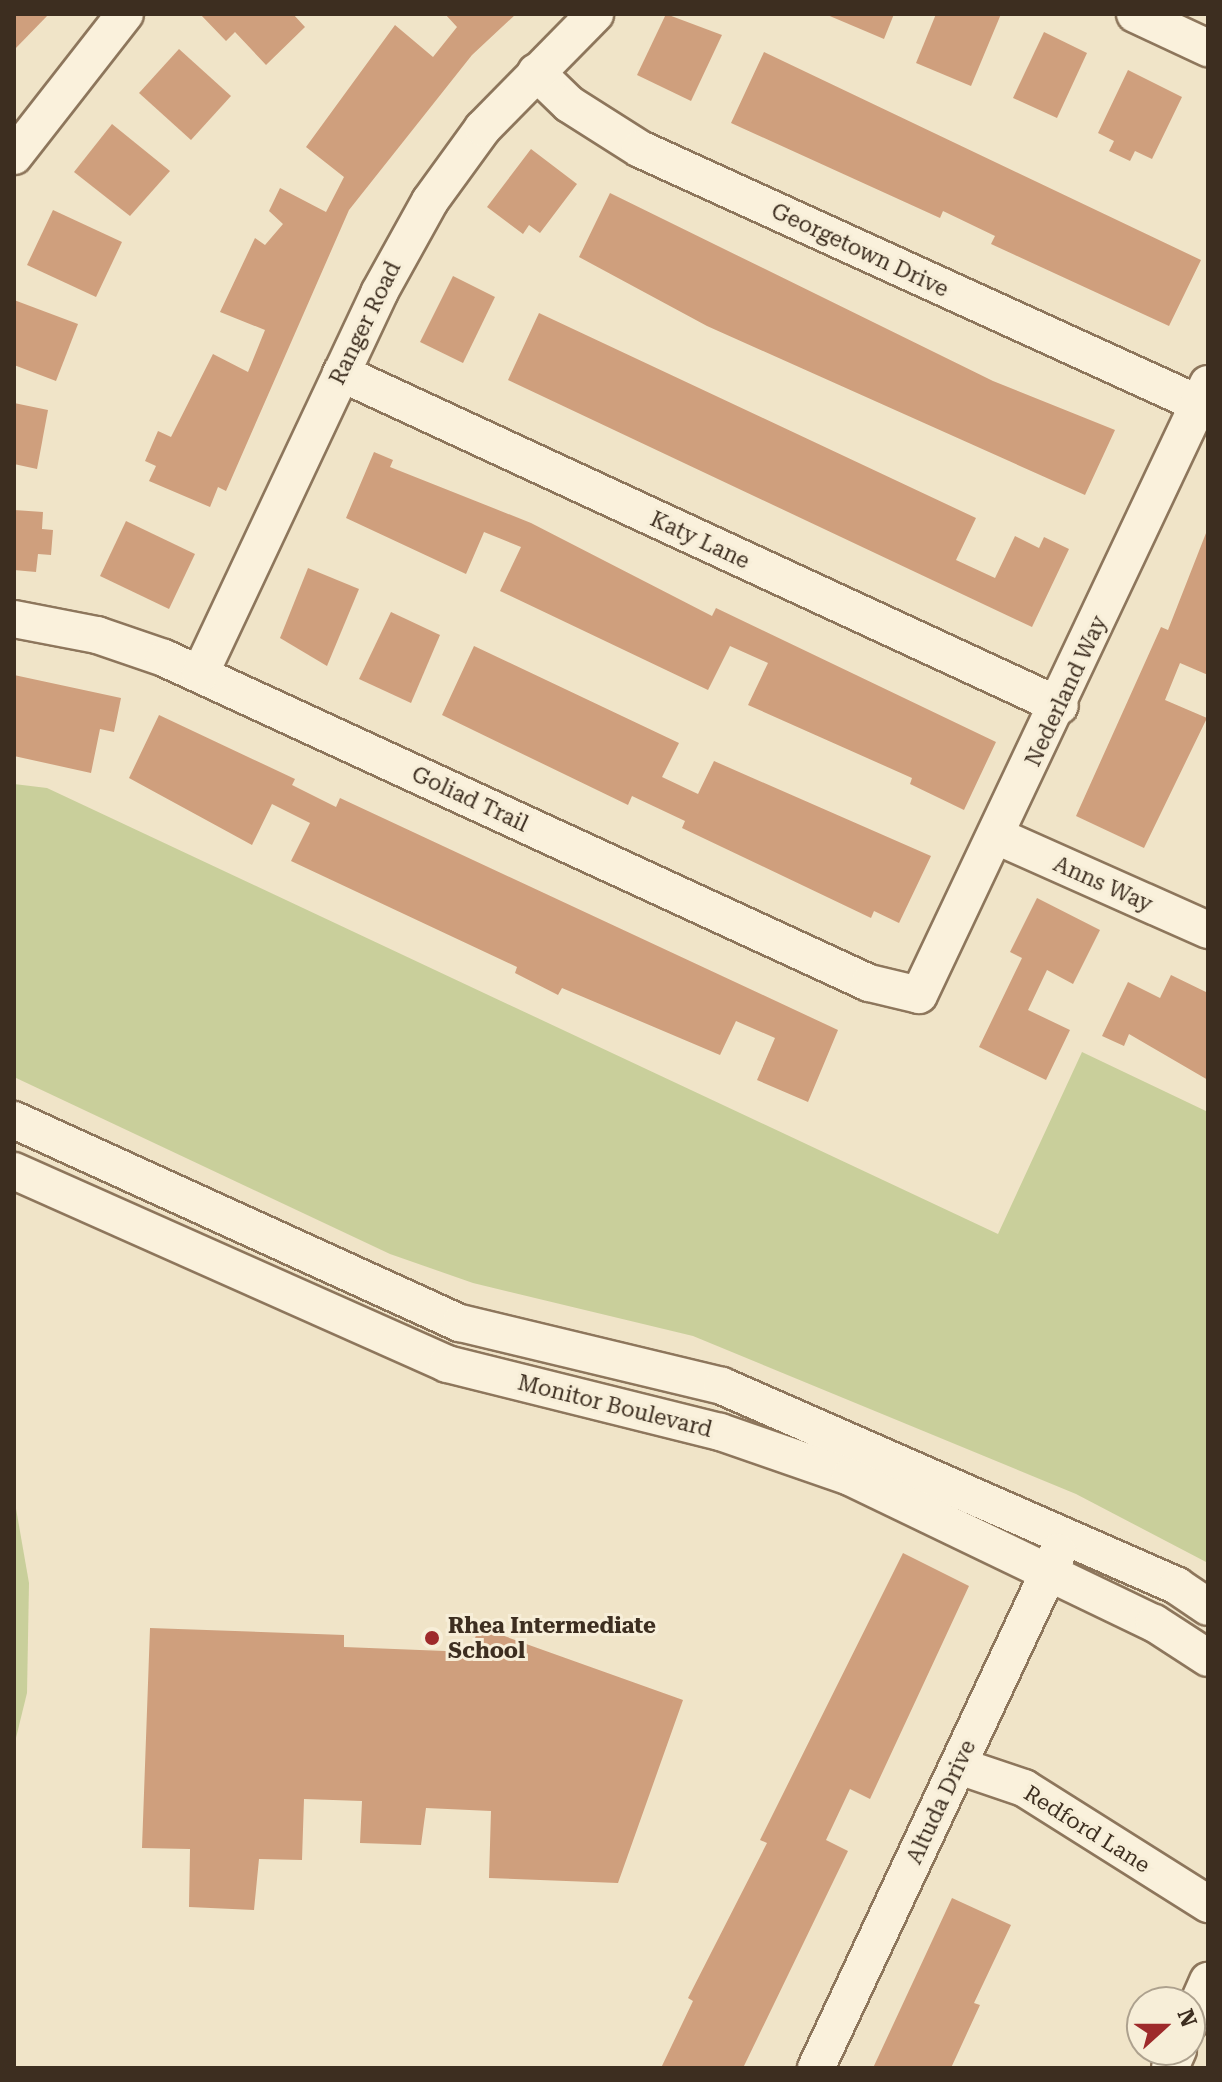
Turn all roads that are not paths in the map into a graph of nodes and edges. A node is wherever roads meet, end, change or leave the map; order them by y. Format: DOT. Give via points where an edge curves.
graph roads {
  1 [pos="125,14"];
  2 [pos="595,14"];
  3 [pos="1135,14"];
  4 [pos="1208,48"];
  5 [pos="536,72"];
  6 [pos="14,156"];
  7 [pos="341,373"];
  8 [pos="1203,394"];
  9 [pos="14,619"];
  10 [pos="200,674"];
  11 [pos="1060,706"];
  12 [pos="999,837"];
  13 [pos="1208,930"];
  14 [pos="919,995"];
  15 [pos="14,1120"];
  16 [pos="14,1171"];
  17 [pos="1065,1536"];
  18 [pos="1049,1572"];
  19 [pos="1208,1607"];
  20 [pos="1208,1658"];
  21 [pos="959,1766"];
  22 [pos="1208,1904"];
  23 [pos="816,2068"];
  1 -- 6 [label="street"];
  2 -- 5 [label="street, Ranger Road"];
  3 -- 4 [label="street"];
  5 -- 7 [label="street, Ranger Road" via="430,201"];
  5 -- 8 [label="street, Georgetown Drive" via="569,104 640,149"];
  7 -- 10 [label="street, Ranger Road"];
  7 -- 11 [label="street, Katy Lane"];
  8 -- 11 [label="street, Nederland Way"];
  9 -- 10 [label="street, Goliad Trail" via="97,635"];
  10 -- 14 [label="street, Goliad Trail" via="869,983"];
  11 -- 12 [label="street, Nederland Way"];
  12 -- 13 [label="street, Anns Way"];
  12 -- 14 [label="street, Nederland Way"];
  15 -- 17 [label="street, Monitor Boulevard" via="460,1323 722,1386"];
  16 -- 18 [label="street, Monitor Boulevard" via="447,1364 735,1437 850,1477"];
  17 -- 18 [label="street, Altuda Drive"];
  17 -- 19 [label="street, Monitor Boulevard"];
  18 -- 20 [label="street, Monitor Boulevard"];
  18 -- 21 [label="street, Altuda Drive"];
  21 -- 22 [label="street, Redford Lane" via="1024,1788"];
  21 -- 23 [label="street, Altuda Drive"];
}
